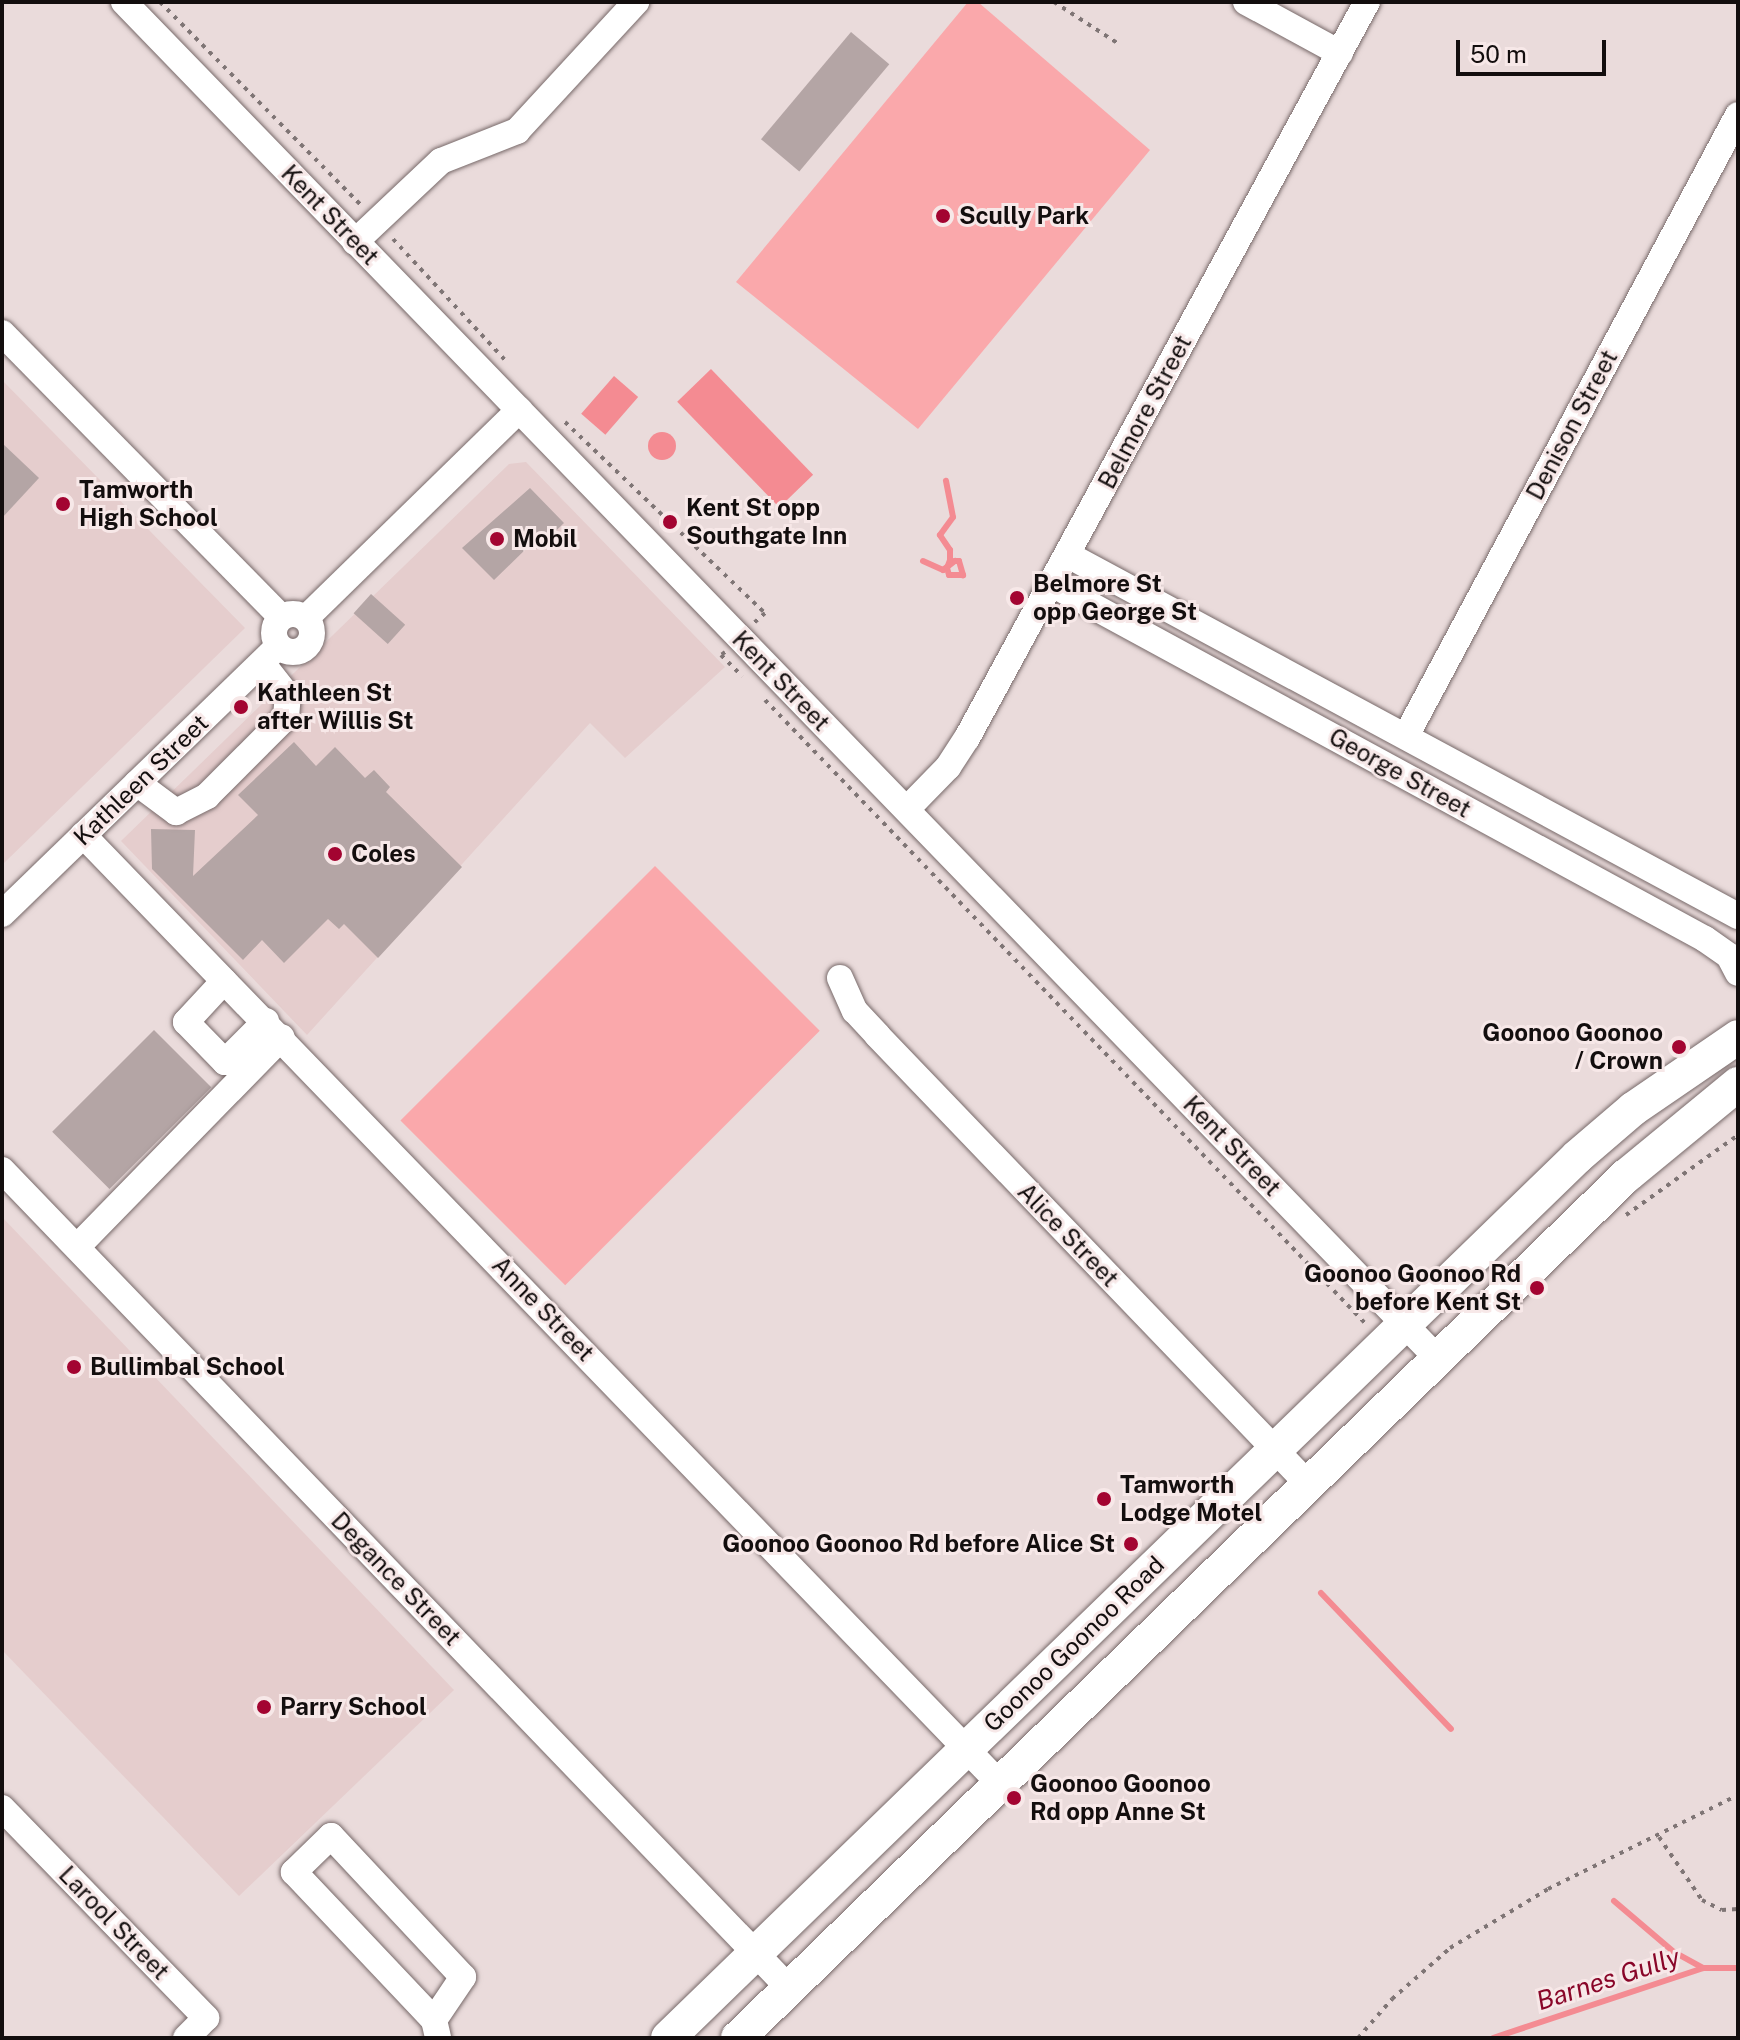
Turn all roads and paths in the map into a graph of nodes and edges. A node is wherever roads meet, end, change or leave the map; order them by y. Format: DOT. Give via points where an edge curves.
graph roads {
  1 [pos="124,2"];
  2 [pos="160,2"];
  3 [pos="636,2"];
  4 [pos="1054,2"];
  5 [pos="1246,2"];
  6 [pos="1367,2"];
  7 [pos="1119,44"];
  8 [pos="1340,53"];
  9 [pos="1738,115"];
  10 [pos="377,222"];
  11 [pos="355,242"];
  12 [pos="2,333"];
  13 [pos="507,362"];
  14 [pos="519,410"];
  15 [pos="564,420"];
  16 [pos="1068,555"];
  17 [pos="1052,584"];
  18 [pos="294,618"];
  19 [pos="730,647"];
  20 [pos="271,654"];
  21 [pos="752,686"];
  22 [pos="762,697"];
  23 [pos="1406,736"];
  24 [pos="137,783"];
  25 [pos="907,809"];
  26 [pos="83,835"];
  27 [pos="2,914"];
  28 [pos="1738,916"];
  29 [pos="1735,957"];
  30 [pos="840,978"];
  31 [pos="224,981"];
  32 [pos="274,1029"];
  33 [pos="1738,1037"];
  34 [pos="1738,1084"];
  35 [pos="1738,1135"];
  36 [pos="2,1170"];
  37 [pos="1605,1197"];
  38 [pos="77,1247"];
  39 [pos="1395,1334"];
  40 [pos="1438,1359"];
  41 [pos="1275,1450"];
  42 [pos="1308,1484"];
  43 [pos="966,1749"];
  44 [pos="1000,1784"];
  45 [pos="1738,1795"];
  46 [pos="2,1808"];
  47 [pos="1659,1837"];
  48 [pos="1738,1909"];
  49 [pos="755,1953"];
  50 [pos="789,1988"];
  51 [pos="436,2029"];
  52 [pos="186,2038"];
  53 [pos="668,2038"];
  54 [pos="738,2038"];
  55 [pos="1358,2038"];
  1 -- 11 [label="street, Kent Street"];
  2 -- 10 [label="path"];
  3 -- 10 [label="street" via="547,103 500,140 441,161"];
  4 -- 7 [label="path"];
  5 -- 8 [label="street"];
  6 -- 8 [label="street, Belmore Street"];
  8 -- 16 [label="street, Belmore Street"];
  9 -- 23 [label="street, Denison Street"];
  10 -- 11 [label="street"];
  10 -- 13 [label="path"];
  11 -- 14 [label="street, Kent Street"];
  12 -- 18 [label="street"];
  14 -- 18 [label="street"];
  14 -- 19 [label="street, Kent Street"];
  15 -- 19 [label="path" via="765,613"];
  16 -- 17 [label="street, Belmore Street"];
  16 -- 23 [label="street, George Street"];
  17 -- 25 [label="street, Belmore Street" via="958,754"];
  17 -- 29 [label="street, George Street"];
  18 -- 20 [label="street" via="274,628"];
  18 -- 20 [label="street" via="312,628 309,644"];
  19 -- 21 [label="path"];
  19 -- 25 [label="street, Kent Street"];
  20 -- 24 [label="street, Kathleen Street"];
  20 -- 24 [label="street" via="288,696 286,717 207,796 176,812"];
  22 -- 39 [label="path"];
  23 -- 28 [label="street, George Street"];
  24 -- 26 [label="street, Kathleen Street"];
  25 -- 39 [label="street, Kent Street"];
  26 -- 27 [label="street, Kathleen Street"];
  26 -- 31 [label="street, Anne Street"];
  30 -- 41 [label="street, Alice Street" via="855,1011"];
  31 -- 32 [label="street, Anne Street"];
  31 -- 32 [label="street" via="186,1022 225,1062"];
  32 -- 38 [label="street"];
  32 -- 43 [label="street, Anne Street"];
  33 -- 39 [label="main road, Goonoo Goonoo Road" via="1633,1109"];
  34 -- 37 [label="main road, Goonoo Goonoo Road"];
  35 -- 37 [label="path" via="1626,1215"];
  36 -- 38 [label="street, Degance Street"];
  37 -- 40 [label="main road, Goonoo Goonoo Road"];
  38 -- 49 [label="street, Degance Street"];
  39 -- 40 [label="street, Kent Street"];
  39 -- 41 [label="main road, Goonoo Goonoo Road"];
  40 -- 42 [label="main road, Goonoo Goonoo Road"];
  41 -- 42 [label="street, Alice Street"];
  41 -- 43 [label="main road, Goonoo Goonoo Road"];
  42 -- 44 [label="main road, Goonoo Goonoo Road"];
  43 -- 44 [label="street, Anne Street"];
  43 -- 49 [label="main road, Goonoo Goonoo Road"];
  44 -- 50 [label="main road, Goonoo Goonoo Road"];
  45 -- 47 [label="path"];
  46 -- 52 [label="street, Larool Street" via="206,2018"];
  47 -- 48 [label="path" via="1702,1900 1722,1910"];
  47 -- 55 [label="path" via="1548,1889 1450,1948 1392,1999"];
  49 -- 50 [label="street, Degance Street"];
  49 -- 53 [label="main road, Goonoo Goonoo Road"];
  50 -- 54 [label="main road, Goonoo Goonoo Road"];
  51 -- 51 [label="street" via="294,1872 331,1836 463,1977"];
}
